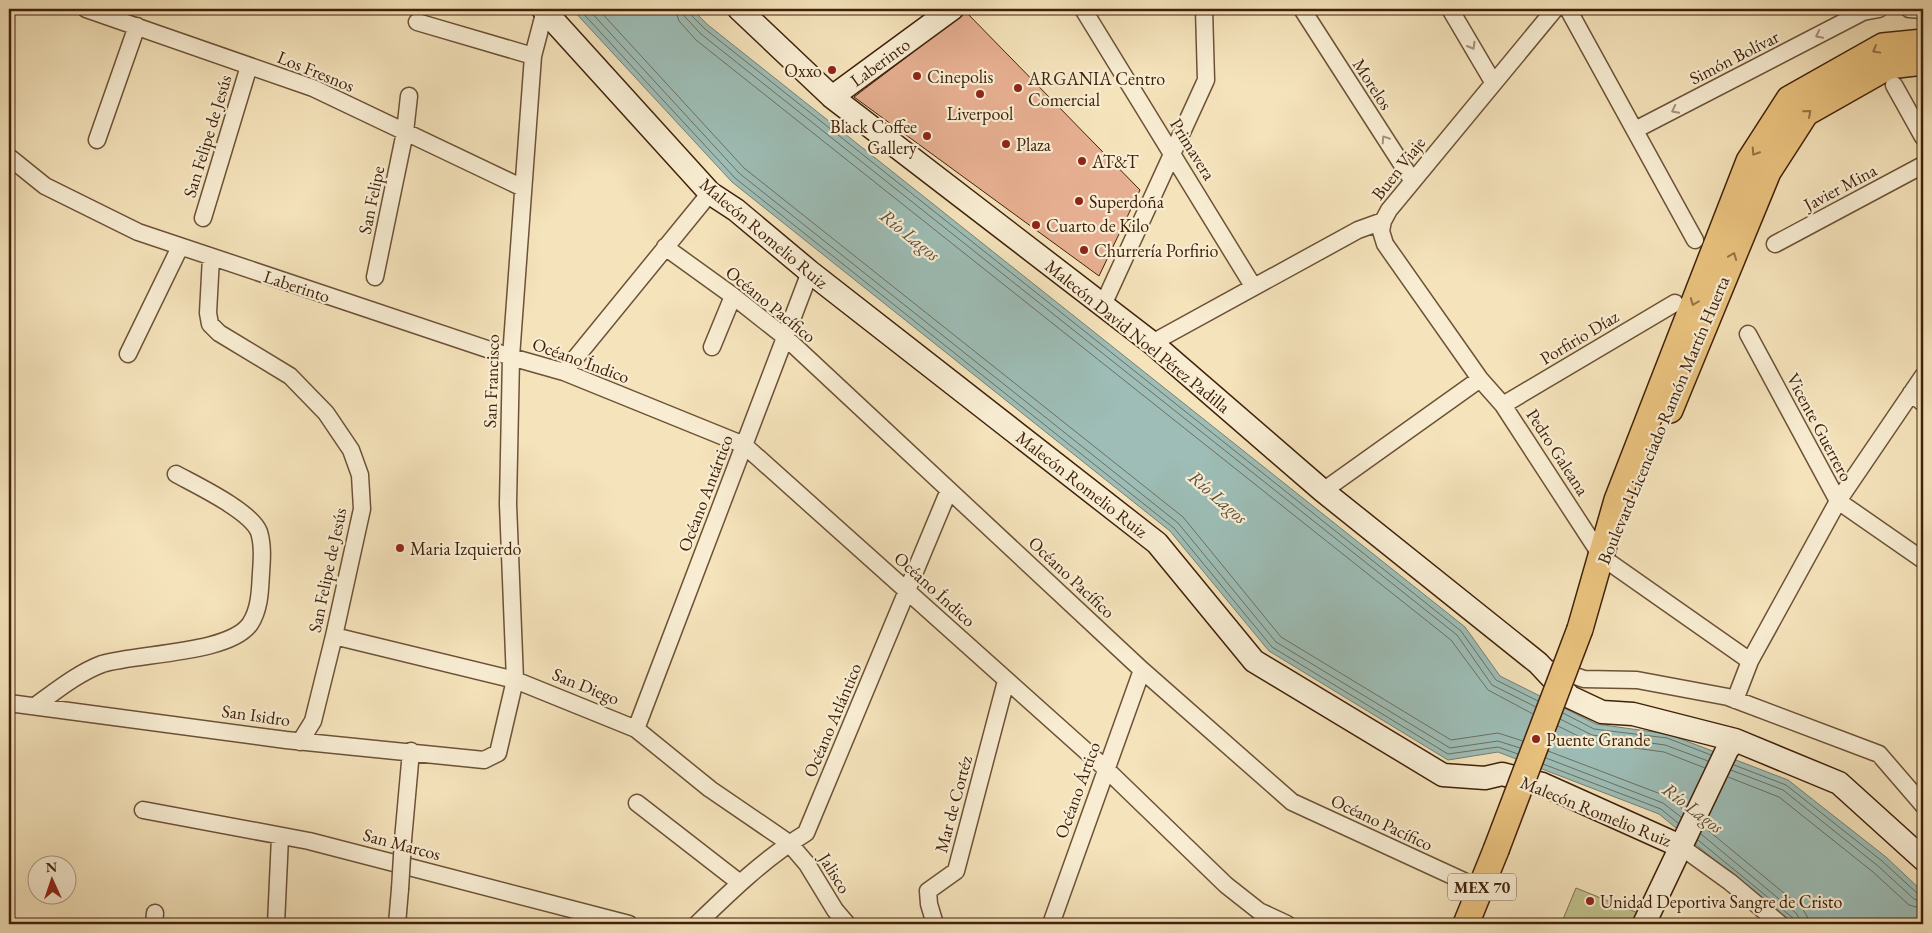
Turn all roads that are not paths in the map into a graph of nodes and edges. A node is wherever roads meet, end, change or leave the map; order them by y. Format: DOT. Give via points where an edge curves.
graph roads {
  1 [pos="86,9"];
  2 [pos="544,9"];
  3 [pos="739,9"];
  4 [pos="952,9"];
  5 [pos="1083,9"];
  6 [pos="1204,9"];
  7 [pos="1302,9"];
  8 [pos="1450,9"];
  9 [pos="1555,9"];
  10 [pos="1568,9"];
  11 [pos="1879,9"];
  12 [pos="1909,9"];
  13 [pos="1923,10"];
  14 [pos="1851,13"];
  15 [pos="417,22"];
  16 [pos="137,26"];
  17 [pos="1923,42"];
  18 [pos="533,56"];
  19 [pos="1923,62"];
  20 [pos="249,66"];
  21 [pos="1493,82"];
  22 [pos="1894,85"];
  23 [pos="409,96"];
  24 [pos="832,97"];
  25 [pos="1635,130"];
  26 [pos="405,132"];
  27 [pos="1923,137"];
  28 [pos="97,140"];
  29 [pos="1173,155"];
  30 [pos="9,157"];
  31 [pos="1923,165"];
  32 [pos="1412,180"];
  33 [pos="523,188"];
  34 [pos="710,192"];
  35 [pos="203,218"];
  36 [pos="1383,221"];
  37 [pos="1695,240"];
  38 [pos="1775,244"];
  39 [pos="180,247"];
  40 [pos="665,247"];
  41 [pos="211,257"];
  42 [pos="810,272"];
  43 [pos="375,277"];
  44 [pos="1253,286"];
  45 [pos="734,296"];
  46 [pos="1675,303"];
  47 [pos="1103,305"];
  48 [pos="1748,334"];
  49 [pos="785,337"];
  50 [pos="1152,343"];
  51 [pos="712,347"];
  52 [pos="128,354"];
  53 [pos="511,357"];
  54 [pos="564,372"];
  55 [pos="1923,376"];
  56 [pos="1480,379"];
  57 [pos="1917,398"];
  58 [pos="1503,405"];
  59 [pos="744,445"];
  60 [pos="176,474"];
  61 [pos="949,490"];
  62 [pos="1323,490"];
  63 [pos="1838,501"];
  64 [pos="1923,560"];
  65 [pos="1601,562"];
  66 [pos="908,590"];
  67 [pos="334,636"];
  68 [pos="1750,661"];
  69 [pos="1538,663"];
  70 [pos="1142,670"];
  71 [pos="515,680"];
  72 [pos="1006,681"];
  73 [pos="1735,700"];
  74 [pos="9,704"];
  75 [pos="35,706"];
  76 [pos="636,729"];
  77 [pos="300,742"];
  78 [pos="1731,745"];
  79 [pos="411,751"];
  80 [pos="498,754"];
  81 [pos="1106,768"];
  82 [pos="637,803"];
  83 [pos="1923,804"];
  84 [pos="143,810"];
  85 [pos="280,836"];
  86 [pos="1682,841"];
  87 [pos="789,843"];
  88 [pos="1923,859"];
  89 [pos="740,883"];
  90 [pos="1481,889"];
  91 [pos="276,924"];
  92 [pos="397,924"];
  93 [pos="629,924"];
  94 [pos="697,924"];
  95 [pos="847,924"];
  96 [pos="935,924"];
  97 [pos="1051,924"];
  98 [pos="1287,924"];
  99 [pos="1466,924"];
  100 [pos="1644,924"];
  101 [pos="1780,924"];
  1 -- 16 [label="street, Los Fresnos"];
  2 -- 18 [label="street, San Francisco"];
  2 -- 34 [label="street, Malecón Romelio Ruiz"];
  3 -- 24 [label="street, Malecón David Noel Pérez Padilla"];
  4 -- 24 [label="street, Laberinto"];
  5 -- 29 [label="street, Primavera"];
  6 -- 29 [label="street" via="1206,80"];
  32 -- 7 [label="street, Morelos, one-way"];
  8 -- 21 [label="street, one-way"];
  9 -- 21 [label="street, Buen Viaje"];
  10 -- 25 [label="street"];
  11 -- 14 [label="street, Simón Bolívar"];
  12 -- 13 [label="street"];
  14 -- 25 [label="street, Simón Bolívar, one-way"];
  15 -- 18 [label="street"];
  16 -- 20 [label="street, Los Fresnos"];
  16 -- 28 [label="street"];
  17 -- 65 [label="main road, Boulevard Licenciado Ramón Martín Huerta, one-way" via="1883,46 1789,98 1749,161 1617,500"];
  18 -- 33 [label="street, San Francisco"];
  65 -- 19 [label="main road, Boulevard Licenciado Ramón Martín Huerta, one-way" via="1777,157 1806,113 1889,66"];
  20 -- 26 [label="street, Los Fresnos" via="313,88"];
  20 -- 35 [label="street, San Felipe de Jesús"];
  21 -- 32 [label="street, Buen Viaje"];
  22 -- 27 [label="street"];
  23 -- 26 [label="street, San Felipe"];
  24 -- 47 [label="street, Malecón David Noel Pérez Padilla"];
  25 -- 37 [label="street"];
  26 -- 33 [label="street, Los Fresnos"];
  26 -- 43 [label="street, San Felipe"];
  29 -- 44 [label="street, Primavera"];
  29 -- 47 [label="street"];
  30 -- 39 [label="street, Laberinto" via="45,186 138,232"];
  31 -- 38 [label="street, Javier Mina"];
  32 -- 36 [label="street, Buen Viaje"];
  33 -- 53 [label="street, San Francisco"];
  34 -- 40 [label="street"];
  34 -- 42 [label="street, Malecón Romelio Ruiz"];
  36 -- 44 [label="street, Buen Viaje" via="1358,230"];
  36 -- 56 [label="street, Pedro Galeana" via="1381,231 1385,244"];
  39 -- 41 [label="street, Laberinto"];
  39 -- 52 [label="street"];
  40 -- 45 [label="street, Océano Pacífico"];
  40 -- 54 [label="street"];
  41 -- 53 [label="street, Laberinto"];
  41 -- 67 [label="street, San Felipe de Jesús" via="210,324 219,333 290,376 326,413 351,450 360,476 362,509"];
  42 -- 49 [label="street, Océano Antártico"];
  42 -- 86 [label="street, Malecón Romelio Ruiz" via="1157,543 1254,661 1443,775 1485,778 1502,774 1542,784"];
  44 -- 50 [label="street, Buen Viaje"];
  45 -- 49 [label="street, Océano Pacífico"];
  45 -- 51 [label="street"];
  46 -- 58 [label="street, Porfirio Díaz"];
  47 -- 50 [label="street, Malecón David Noel Pérez Padilla"];
  48 -- 63 [label="street, Vicente Guerrero"];
  49 -- 59 [label="street, Océano Antártico"];
  49 -- 61 [label="street, Océano Pacífico"];
  50 -- 62 [label="street, Malecón David Noel Pérez Padilla"];
  53 -- 54 [label="street, Océano Índico"];
  53 -- 71 [label="street, San Francisco" via="508,504"];
  54 -- 59 [label="street, Océano Índico"];
  55 -- 57 [label="street"];
  56 -- 58 [label="street, Pedro Galeana"];
  56 -- 62 [label="street"];
  57 -- 63 [label="street"];
  58 -- 65 [label="street, Pedro Galeana"];
  59 -- 66 [label="street, Océano Índico"];
  59 -- 76 [label="street, Océano Antártico"];
  60 -- 75 [label="street" via="241,511 258,530 263,554 258,607 249,625 234,638 103,664 71,680"];
  61 -- 66 [label="street, Océano Atlántico"];
  61 -- 70 [label="street, Océano Pacífico"];
  62 -- 69 [label="street, Malecón David Noel Pérez Padilla"];
  63 -- 64 [label="street, Vicente Guerrero"];
  63 -- 68 [label="street"];
  65 -- 68 [label="street, Pedro Galeana"];
  65 -- 90 [label="main road, MEX 70, bridge" via="1580,629"];
  66 -- 72 [label="street, Océano Índico"];
  66 -- 87 [label="street, Océano Atlántico" via="806,833"];
  67 -- 71 [label="street, San Diego"];
  67 -- 77 [label="street, San Felipe de Jesús" via="313,721"];
  68 -- 73 [label="street"];
  69 -- 73 [label="street" via="1584,679 1637,680"];
  69 -- 78 [label="street, Malecón David Noel Pérez Padilla" via="1570,697 1602,712 1633,714"];
  70 -- 81 [label="street, Océano Ártico"];
  70 -- 90 [label="street, Océano Pacífico" via="1292,802"];
  71 -- 76 [label="street, San Diego"];
  71 -- 80 [label="street, San Francisco"];
  72 -- 81 [label="street, Océano Índico"];
  72 -- 96 [label="street, Mar de Cortéz" via="956,871 928,891"];
  73 -- 83 [label="street" via="1879,754"];
  74 -- 75 [label="street, San Isidro"];
  75 -- 77 [label="street, San Isidro"];
  76 -- 87 [label="street, San Diego" via="710,789"];
  77 -- 79 [label="street, San Isidro"];
  78 -- 86 [label="street"];
  78 -- 88 [label="street, Malecón David Noel Pérez Padilla" via="1839,783"];
  79 -- 80 [label="street, San Isidro" via="484,760"];
  79 -- 92 [label="street, bridge"];
  81 -- 97 [label="street, Océano Ártico"];
  81 -- 98 [label="street, Océano Índico" via="1226,885 1259,911"];
  82 -- 89 [label="street"];
  84 -- 85 [label="street, San Marcos"];
  85 -- 91 [label="street"];
  85 -- 93 [label="street, San Marcos"];
  86 -- 100 [label="street"];
  86 -- 101 [label="street"];
  87 -- 89 [label="street, Océano Atlántico"];
  87 -- 95 [label="street, Jalisco"];
  89 -- 94 [label="street, Océano Atlántico"];
  90 -- 99 [label="main road, MEX 70"];
}
